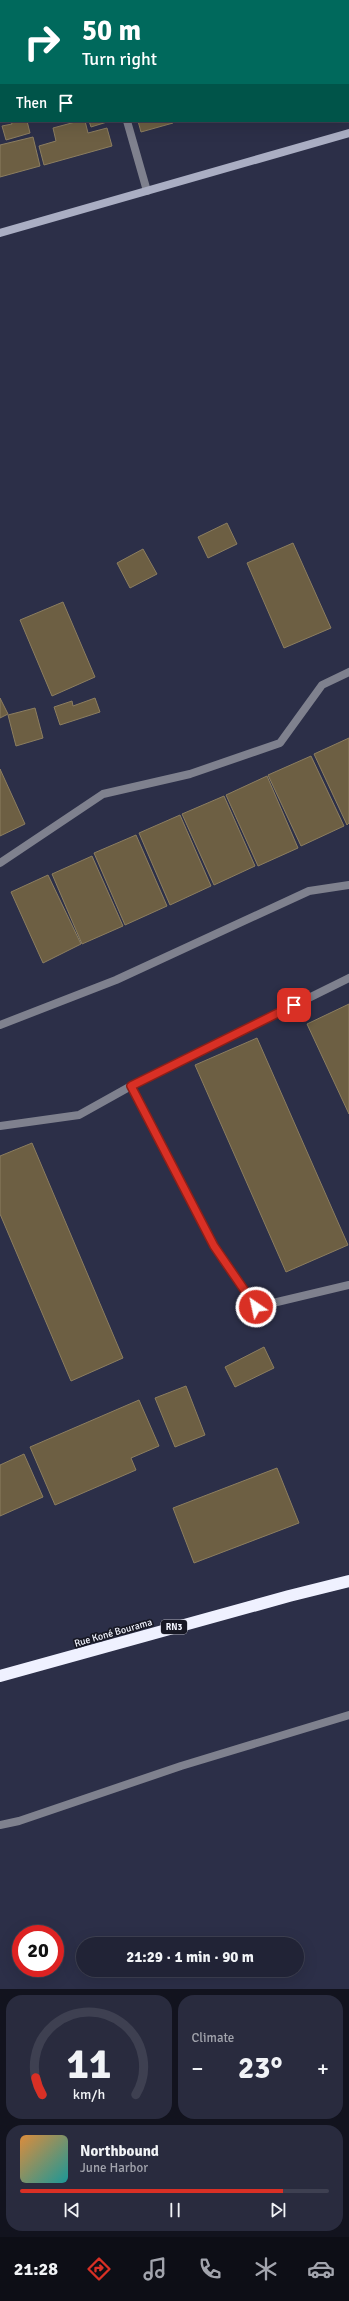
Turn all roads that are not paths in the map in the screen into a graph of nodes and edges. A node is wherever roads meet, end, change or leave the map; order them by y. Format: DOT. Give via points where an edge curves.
graph roads {
  1 [pos="127,122"];
  2 [pos="349,133"];
  3 [pos="147,191"];
  4 [pos="0,233"];
  5 [pos="349,672"];
  6 [pos="0,863"];
  7 [pos="349,885"];
  8 [pos="349,978"];
  9 [pos="0,1025"];
  10 [pos="131,1086"];
  11 [pos="0,1126"];
  12 [pos="349,1285"];
  13 [pos="349,1581"];
  14 [pos="0,1676"];
  15 [pos="349,1715"];
  16 [pos="0,1825"];
  1 -- 3 [label="street"];
  2 -- 3 [label="street"];
  3 -- 4 [label="street"];
  5 -- 6 [label="street" via="322,685 280,743 190,774 104,794"];
  7 -- 9 [label="street" via="309,891 116,980"];
  8 -- 10 [label="street"];
  10 -- 11 [label="street" via="79,1115"];
  10 -- 12 [label="street" via="214,1246 256,1307"];
  13 -- 14 [label="highway, Rue Koné Bourama / RN3"];
  15 -- 16 [label="street"];
}
